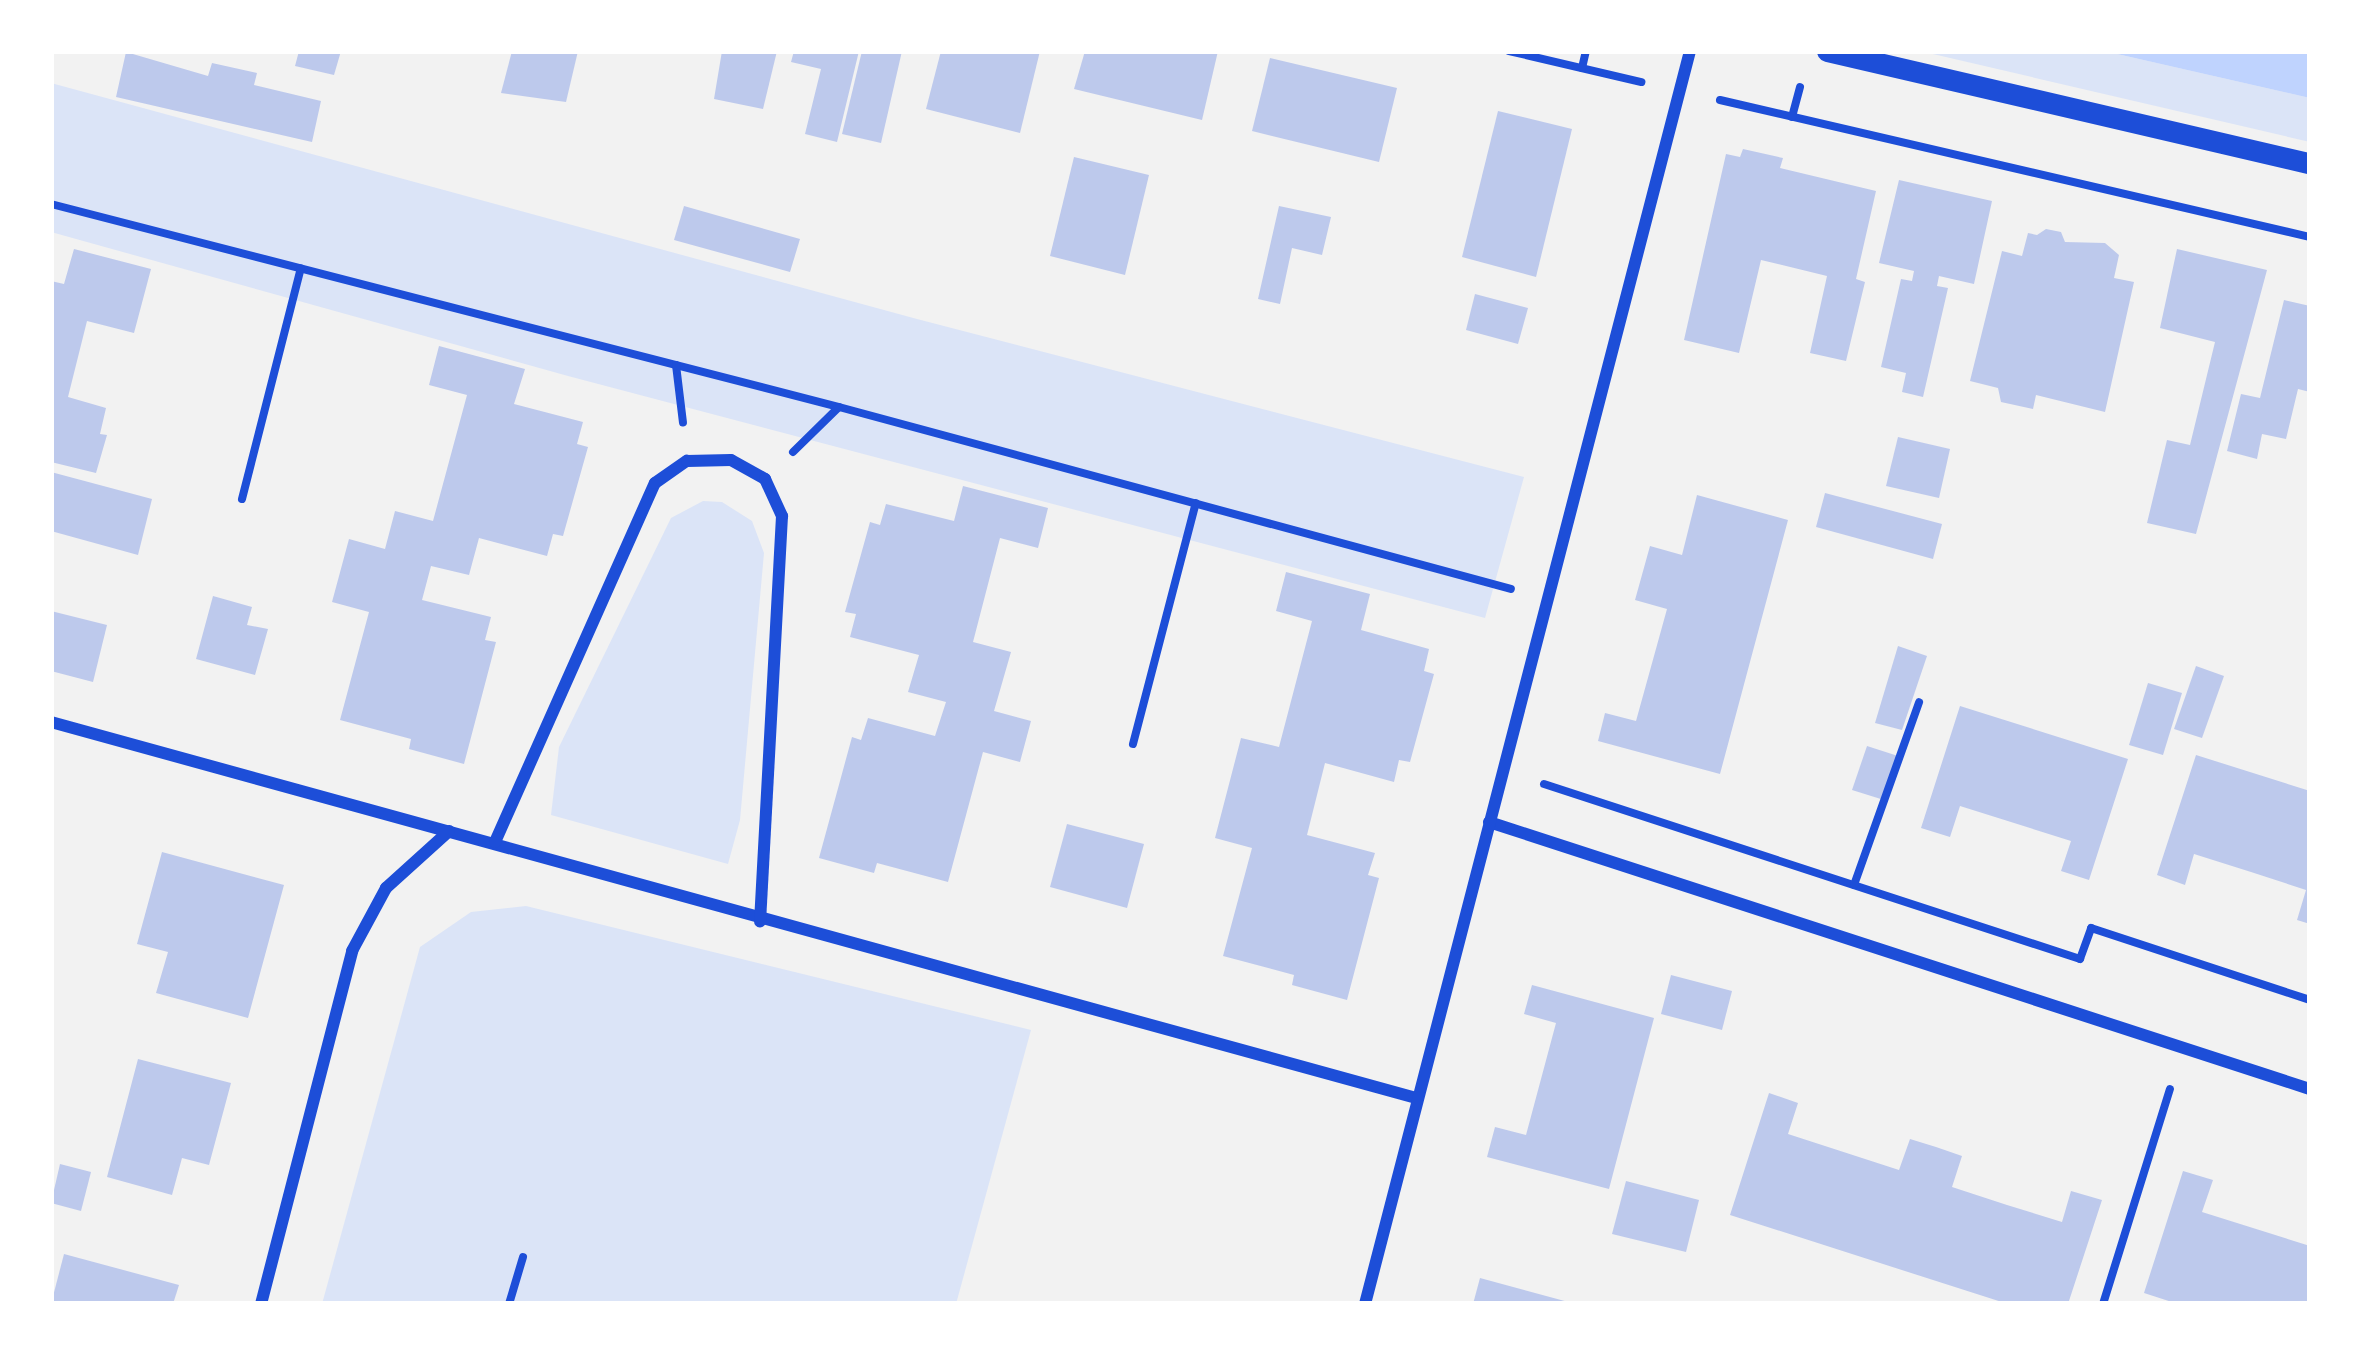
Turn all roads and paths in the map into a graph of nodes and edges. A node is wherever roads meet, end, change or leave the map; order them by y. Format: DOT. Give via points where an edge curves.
graph roads {
  1 [pos="1508,51"];
  2 [pos="1586,51"];
  3 [pos="1690,51"];
  4 [pos="1827,51"];
  5 [pos="1582,68"];
  6 [pos="1680,90"];
  7 [pos="2310,163"];
  8 [pos="51,204"];
  9 [pos="2310,237"];
  10 [pos="301,268"];
  11 [pos="676,365"];
  12 [pos="839,407"];
  13 [pos="687,461"];
  14 [pos="765,479"];
  15 [pos="242,499"];
  16 [pos="1196,503"];
  17 [pos="1547,598"];
  18 [pos="1919,702"];
  19 [pos="51,722"];
  20 [pos="1133,744"];
  21 [pos="1503,771"];
  22 [pos="1490,822"];
  23 [pos="449,831"];
  24 [pos="495,842"];
  25 [pos="1854,885"];
  26 [pos="760,921"];
  27 [pos="2310,1000"];
  28 [pos="2183,1048"];
  29 [pos="2310,1089"];
  30 [pos="1416,1099"];
  31 [pos="523,1257"];
  32 [pos="261,1304"];
  33 [pos="508,1304"];
  34 [pos="1365,1304"];
  35 [pos="2103,1304"];
  1 -- 5 [label="path"];
  2 -- 5 [label="path"];
  3 -- 6 [label="street"];
  4 -- 7 [label="street"];
  5 -- 6 [label="path"];
  6 -- 9 [label="path"];
  6 -- 17 [label="street"];
  8 -- 10 [label="path"];
  10 -- 11 [label="path"];
  10 -- 15 [label="path"];
  11 -- 12 [label="path"];
  11 -- 13 [label="path"];
  12 -- 14 [label="path"];
  12 -- 16 [label="path"];
  13 -- 14 [label="street" via="730,460"];
  13 -- 24 [label="street" via="655,483"];
  14 -- 26 [label="street" via="782,516"];
  16 -- 17 [label="path"];
  16 -- 20 [label="path"];
  17 -- 21 [label="street"];
  18 -- 25 [label="path"];
  19 -- 23 [label="street"];
  21 -- 22 [label="street"];
  21 -- 25 [label="path"];
  22 -- 28 [label="street"];
  22 -- 30 [label="street"];
  23 -- 24 [label="street"];
  23 -- 32 [label="street" via="386,888 352,951"];
  24 -- 26 [label="street"];
  25 -- 27 [label="path" via="2080,959 2091,928"];
  26 -- 30 [label="street"];
  28 -- 29 [label="street"];
  28 -- 35 [label="path"];
  30 -- 34 [label="street"];
  31 -- 33 [label="path"];
}
